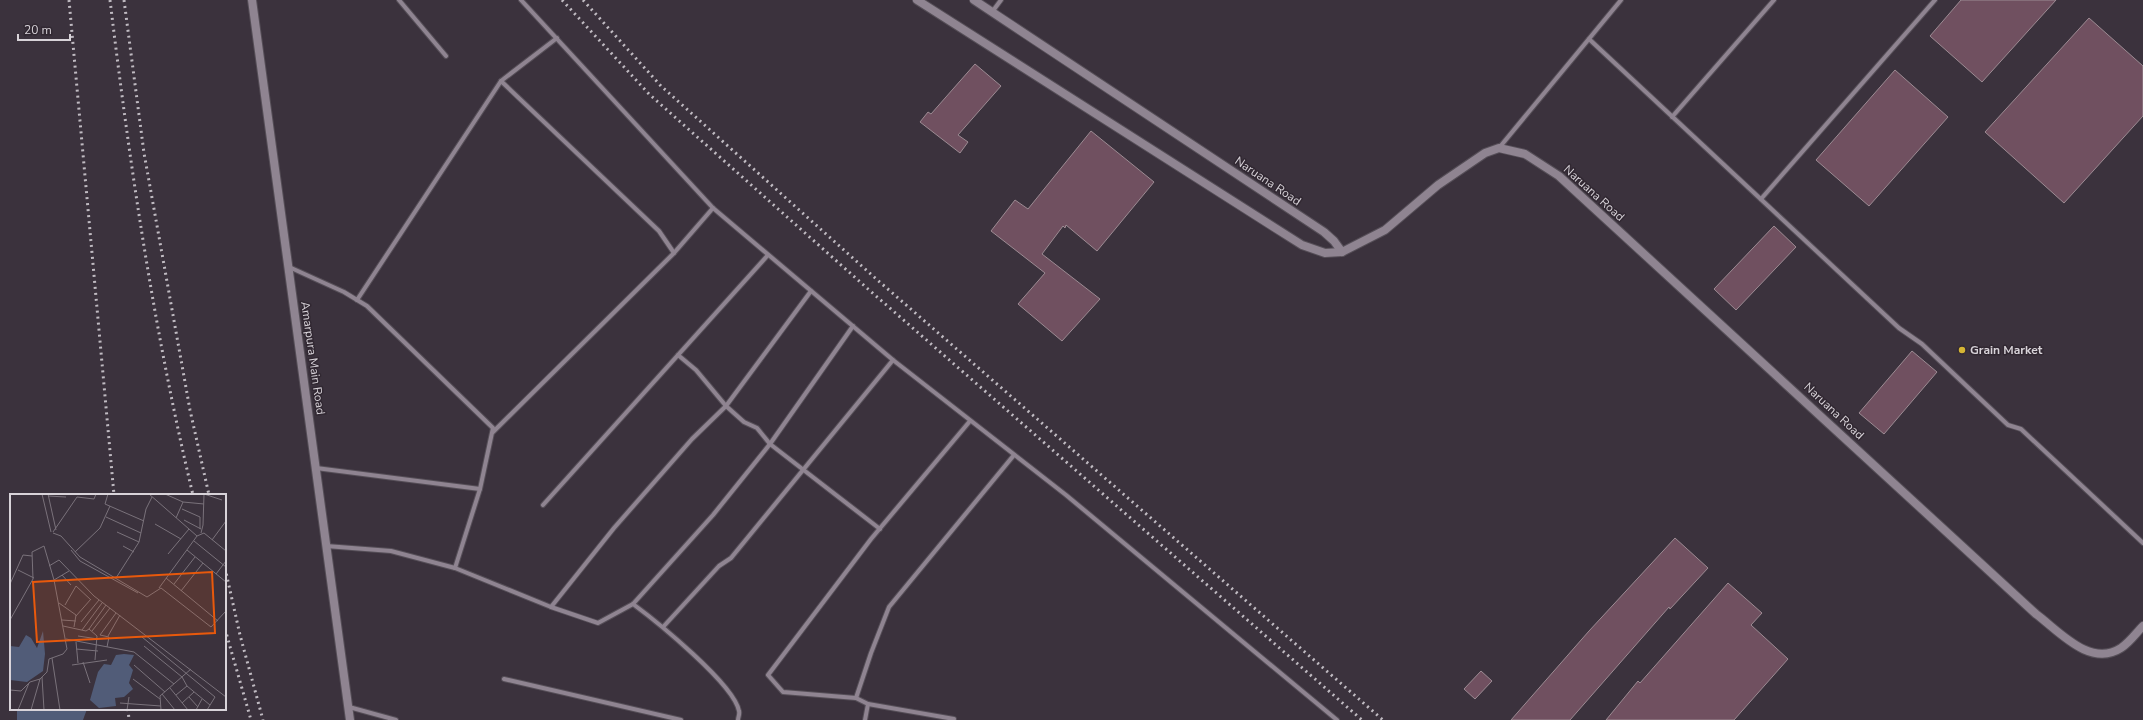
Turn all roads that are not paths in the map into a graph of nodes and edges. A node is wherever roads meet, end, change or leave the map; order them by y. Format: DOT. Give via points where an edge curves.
graph roads {
  1 [pos="252,0"];
  2 [pos="399,0"];
  3 [pos="521,0"];
  4 [pos="917,0"];
  5 [pos="974,0"];
  6 [pos="1001,0"];
  7 [pos="1621,0"];
  8 [pos="1774,0"];
  9 [pos="1935,0"];
  10 [pos="992,12"];
  11 [pos="557,38"];
  12 [pos="1589,39"];
  13 [pos="446,56"];
  14 [pos="501,81"];
  15 [pos="1672,117"];
  16 [pos="1499,148"];
  17 [pos="1761,199"];
  18 [pos="713,208"];
  19 [pos="1342,252"];
  20 [pos="674,253"];
  21 [pos="768,255"];
  22 [pos="288,266"];
  23 [pos="811,291"];
  24 [pos="357,300"];
  25 [pos="853,326"];
  26 [pos="678,355"];
  27 [pos="893,360"];
  28 [pos="726,406"];
  29 [pos="970,421"];
  30 [pos="493,432"];
  31 [pos="770,444"];
  32 [pos="1014,455"];
  33 [pos="316,468"];
  34 [pos="803,470"];
  35 [pos="480,488"];
  36 [pos="543,505"];
  37 [pos="880,529"];
  38 [pos="2143,543"];
  39 [pos="326,546"];
  40 [pos="456,568"];
  41 [pos="633,604"];
  42 [pos="551,607"];
  43 [pos="664,626"];
  44 [pos="2143,626"];
  45 [pos="504,679"];
  46 [pos="856,698"];
  47 [pos="868,704"];
  48 [pos="348,706"];
  49 [pos="954,719"];
  50 [pos="350,720"];
  51 [pos="396,720"];
  52 [pos="681,720"];
  53 [pos="738,720"];
  54 [pos="865,720"];
  55 [pos="1337,720"];
  1 -- 22 [label="street, Amarpura Main Road"];
  2 -- 13 [label="street"];
  3 -- 11 [label="street"];
  4 -- 19 [label="street" via="1302,245 1325,253"];
  5 -- 10 [label="street, Naruana Road"];
  6 -- 10 [label="street"];
  7 -- 12 [label="street"];
  8 -- 15 [label="street"];
  9 -- 17 [label="street"];
  10 -- 19 [label="street, Naruana Road" via="1324,232"];
  11 -- 14 [label="street"];
  11 -- 18 [label="street"];
  12 -- 15 [label="street"];
  12 -- 16 [label="street"];
  14 -- 20 [label="street" via="659,231"];
  14 -- 24 [label="street"];
  15 -- 17 [label="street"];
  16 -- 19 [label="street" via="1485,153 1438,185 1385,230"];
  16 -- 44 [label="street, Naruana Road" via="1525,154 1559,176 2036,614 2083,650 2096,655 2120,649"];
  17 -- 38 [label="street" via="1900,328 1922,344 2008,426 2021,429"];
  18 -- 20 [label="street"];
  18 -- 21 [label="street"];
  20 -- 30 [label="street"];
  21 -- 23 [label="street"];
  21 -- 26 [label="street"];
  22 -- 24 [label="street"];
  22 -- 33 [label="street, Amarpura Main Road"];
  23 -- 25 [label="street"];
  23 -- 28 [label="street"];
  24 -- 30 [label="street" via="388,325 484,417 492,426"];
  25 -- 27 [label="street"];
  25 -- 31 [label="street"];
  26 -- 28 [label="street" via="696,370"];
  26 -- 36 [label="street"];
  27 -- 29 [label="street"];
  27 -- 34 [label="street"];
  28 -- 31 [label="street" via="744,422 757,428"];
  28 -- 42 [label="street" via="692,439 614,528"];
  29 -- 32 [label="street"];
  29 -- 37 [label="street"];
  30 -- 35 [label="street"];
  31 -- 34 [label="street"];
  31 -- 41 [label="street" via="713,515"];
  32 -- 46 [label="street" via="889,607"];
  32 -- 55 [label="street" via="1066,495"];
  33 -- 35 [label="street"];
  33 -- 39 [label="street, Amarpura Main Road"];
  34 -- 37 [label="street"];
  34 -- 43 [label="street" via="731,558 719,566"];
  35 -- 40 [label="street"];
  37 -- 46 [label="street" via="768,675 783,692"];
  39 -- 40 [label="street" via="391,551"];
  39 -- 48 [label="street, Amarpura Main Road"];
  40 -- 42 [label="street"];
  41 -- 42 [label="street" via="598,623"];
  41 -- 43 [label="street"];
  43 -- 53 [label="street" via="728,690 739,712"];
  45 -- 52 [label="street"];
  46 -- 47 [label="street"];
  47 -- 49 [label="street"];
  47 -- 54 [label="street"];
  48 -- 50 [label="street, Amarpura Main Road"];
  48 -- 51 [label="street"];
}
